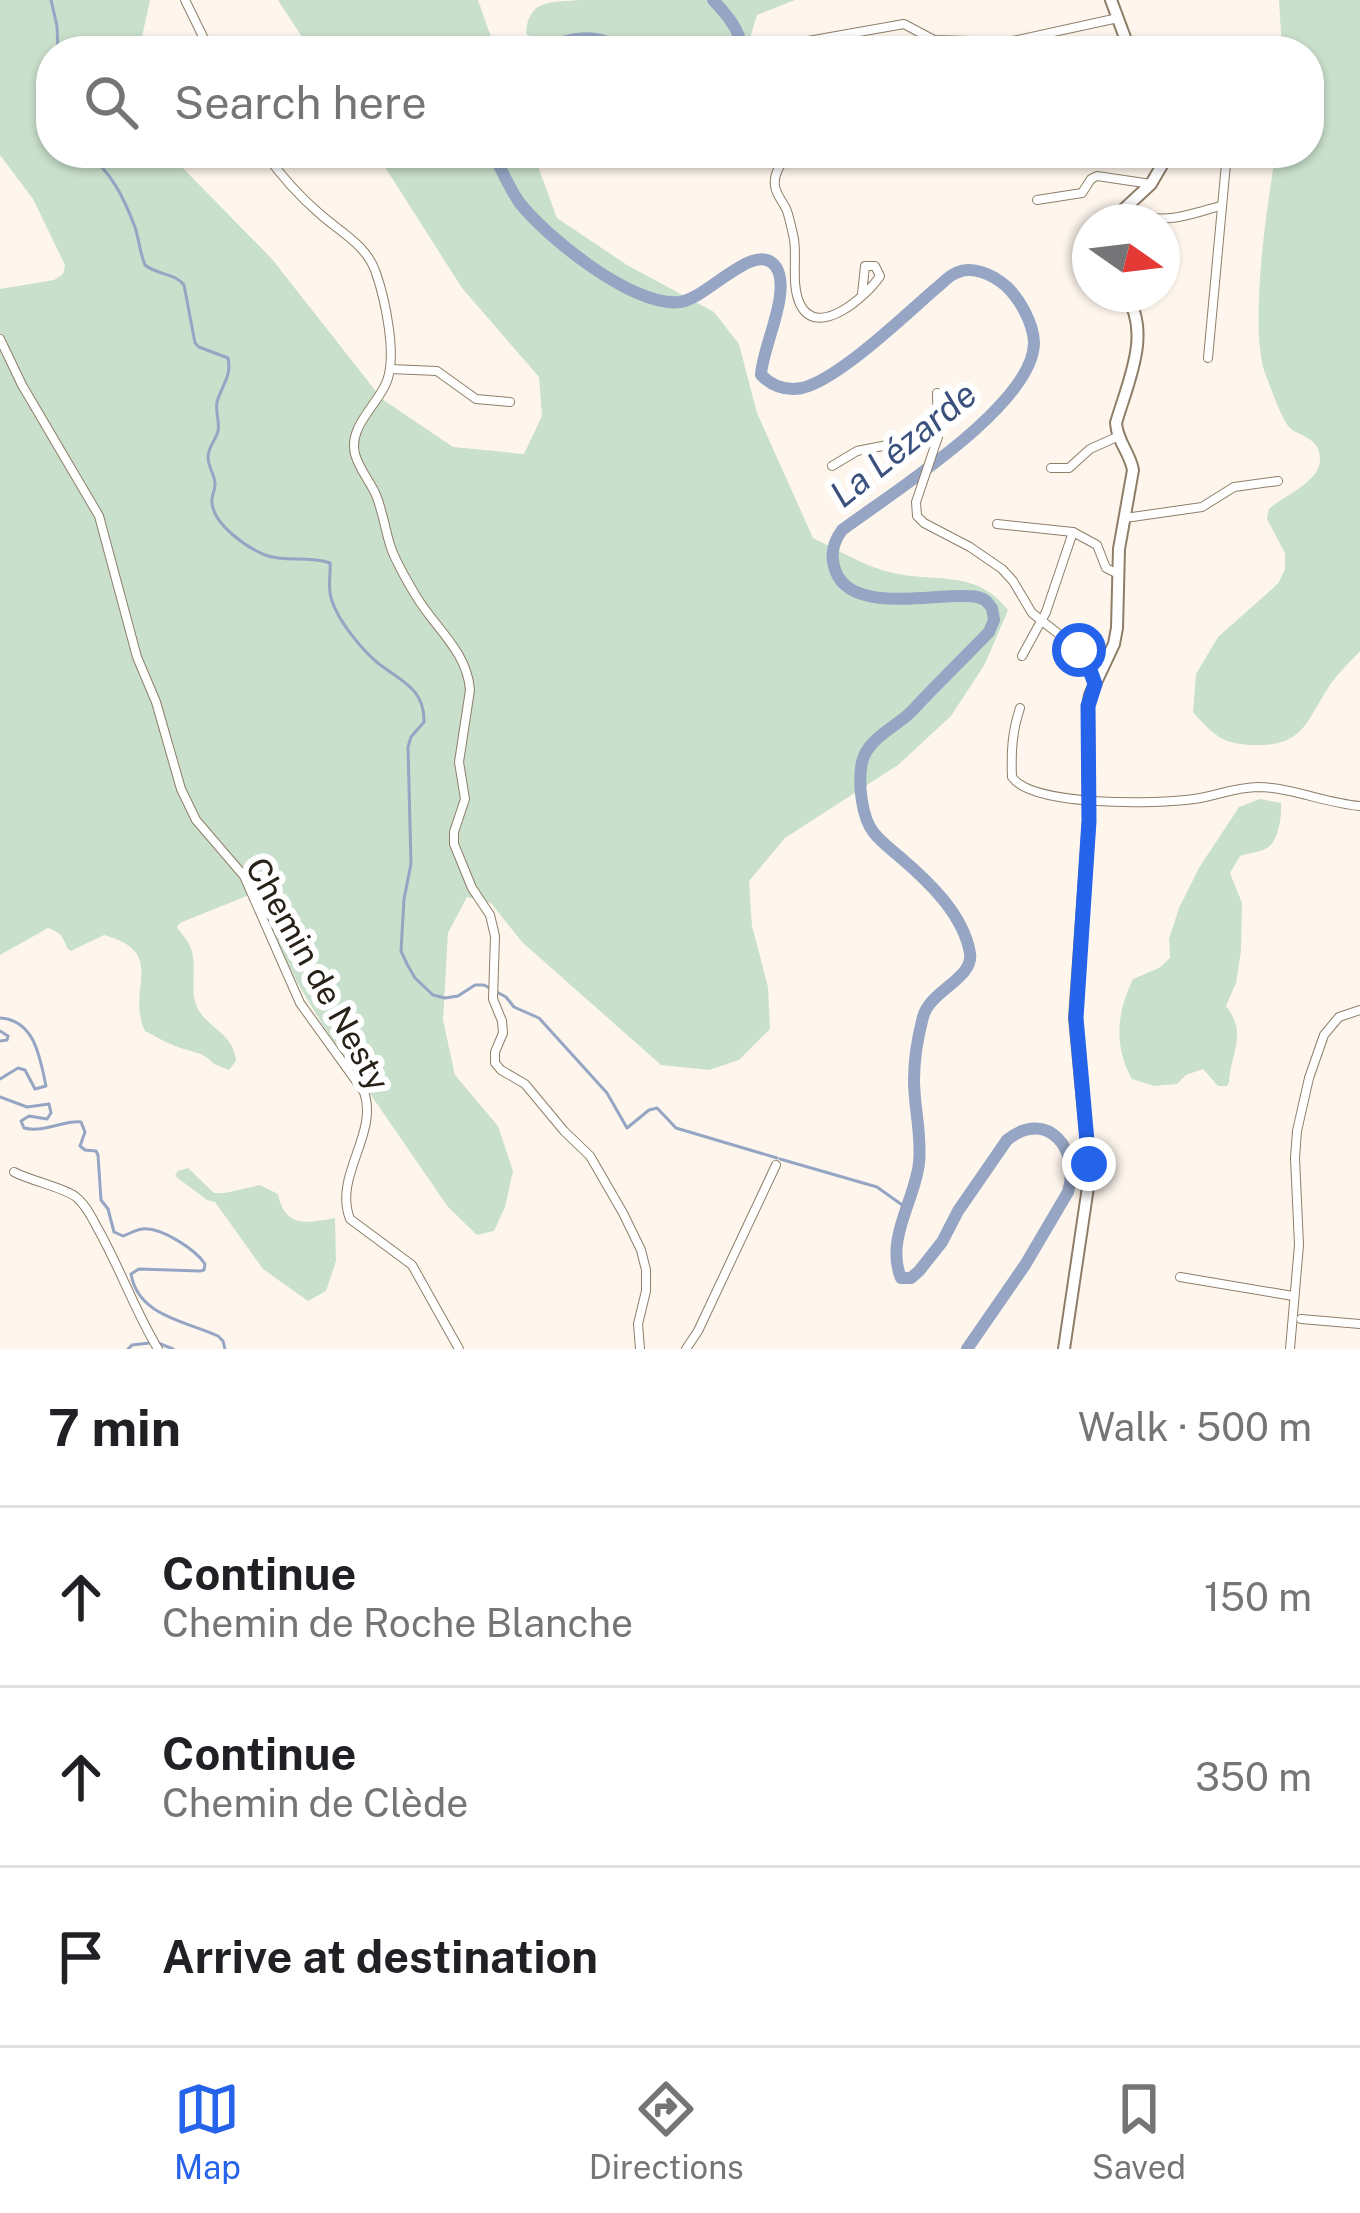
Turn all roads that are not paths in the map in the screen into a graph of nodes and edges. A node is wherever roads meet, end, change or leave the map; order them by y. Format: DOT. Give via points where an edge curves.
graph roads {
  1 [pos="185,0"];
  2 [pos="1111,0"];
  3 [pos="1118,18"];
  4 [pos="203,36"];
  5 [pos="836,36"];
  6 [pos="926,36"];
  7 [pos="1038,36"];
  8 [pos="1125,36"];
  9 [pos="277,168"];
  10 [pos="779,168"];
  11 [pos="1160,168"];
  12 [pos="1225,168"];
  13 [pos="1151,184"];
  14 [pos="1037,200"];
  15 [pos="1132,204"];
  16 [pos="1220,206"];
  17 [pos="1180,215"];
  18 [pos="862,294"];
  19 [pos="1134,312"];
  20 [pos="0,339"];
  21 [pos="1208,358"];
  22 [pos="389,369"];
  23 [pos="937,393"];
  24 [pos="510,402"];
  25 [pos="938,436"];
  26 [pos="1119,436"];
  27 [pos="832,466"];
  28 [pos="1051,468"];
  29 [pos="1278,481"];
  30 [pos="1123,518"];
  31 [pos="997,524"];
  32 [pos="1073,532"];
  33 [pos="1119,574"];
  34 [pos="1042,622"];
  35 [pos="1022,656"];
  36 [pos="1095,684"];
  37 [pos="1019,707"];
  38 [pos="1090,802"];
  39 [pos="1360,806"];
  40 [pos="1360,1010"];
  41 [pos="776,1165"];
  42 [pos="14,1172"];
  43 [pos="1180,1277"];
  44 [pos="1293,1296"];
  45 [pos="1300,1318"];
  46 [pos="1360,1324"];
  47 [pos="155,1343"];
  48 [pos="459,1349"];
  49 [pos="640,1349"];
  50 [pos="686,1349"];
  51 [pos="1064,1349"];
  52 [pos="1290,1349"];
  1 -- 4 [label="street"];
  2 -- 3 [label="main road"];
  3 -- 7 [label="street"];
  3 -- 8 [label="main road"];
  5 -- 6 [label="street" via="904,24"];
  9 -- 22 [label="street" via="369,258"];
  10 -- 18 [label="street" via="775,188 788,214 801,307 824,319"];
  11 -- 13 [label="main road"];
  12 -- 16 [label="street"];
  13 -- 14 [label="street" via="1097,176 1082,193"];
  13 -- 15 [label="main road"];
  16 -- 17 [label="street"];
  16 -- 21 [label="street"];
  19 -- 26 [label="main road" via="1137,352"];
  20 -- 48 [label="street, Chemin de Nesty" via="99,516 181,789 244,877 300,1003 364,1092 366,1121 345,1194 350,1219 412,1264"];
  22 -- 24 [label="street" via="436,370 476,399"];
  22 -- 49 [label="street" via="354,449 406,580 469,678 459,762 465,799 454,844 495,936 492,993 502,1021 495,1063 525,1084 605,1178 646,1270"];
  23 -- 25 [label="street"];
  25 -- 27 [label="street" via="856,451"];
  25 -- 34 [label="street" via="916,502 920,520 1002,569"];
  26 -- 28 [label="street" via="1069,468"];
  26 -- 30 [label="main road" via="1132,470"];
  29 -- 30 [label="street" via="1234,487 1202,507"];
  30 -- 33 [label="main road"];
  31 -- 32 [label="street"];
  32 -- 33 [label="street" via="1097,545 1106,568"];
  32 -- 34 [label="street"];
  33 -- 36 [label="main road" via="1114,644"];
  34 -- 35 [label="street"];
  34 -- 36 [label="street" via="1079,650"];
  36 -- 38 [label="main road" via="1088,706"];
  37 -- 38 [label="street" via="1014,781"];
  38 -- 39 [label="street" via="1264,788"];
  38 -- 51 [label="main road" via="1076,1018 1088,1187"];
  40 -- 44 [label="street" via="1329,1027 1309,1078 1295,1146"];
  41 -- 50 [label="street"];
  42 -- 47 [label="street" via="76,1197"];
  43 -- 44 [label="street"];
  44 -- 52 [label="street"];
  45 -- 46 [label="street"];
}
